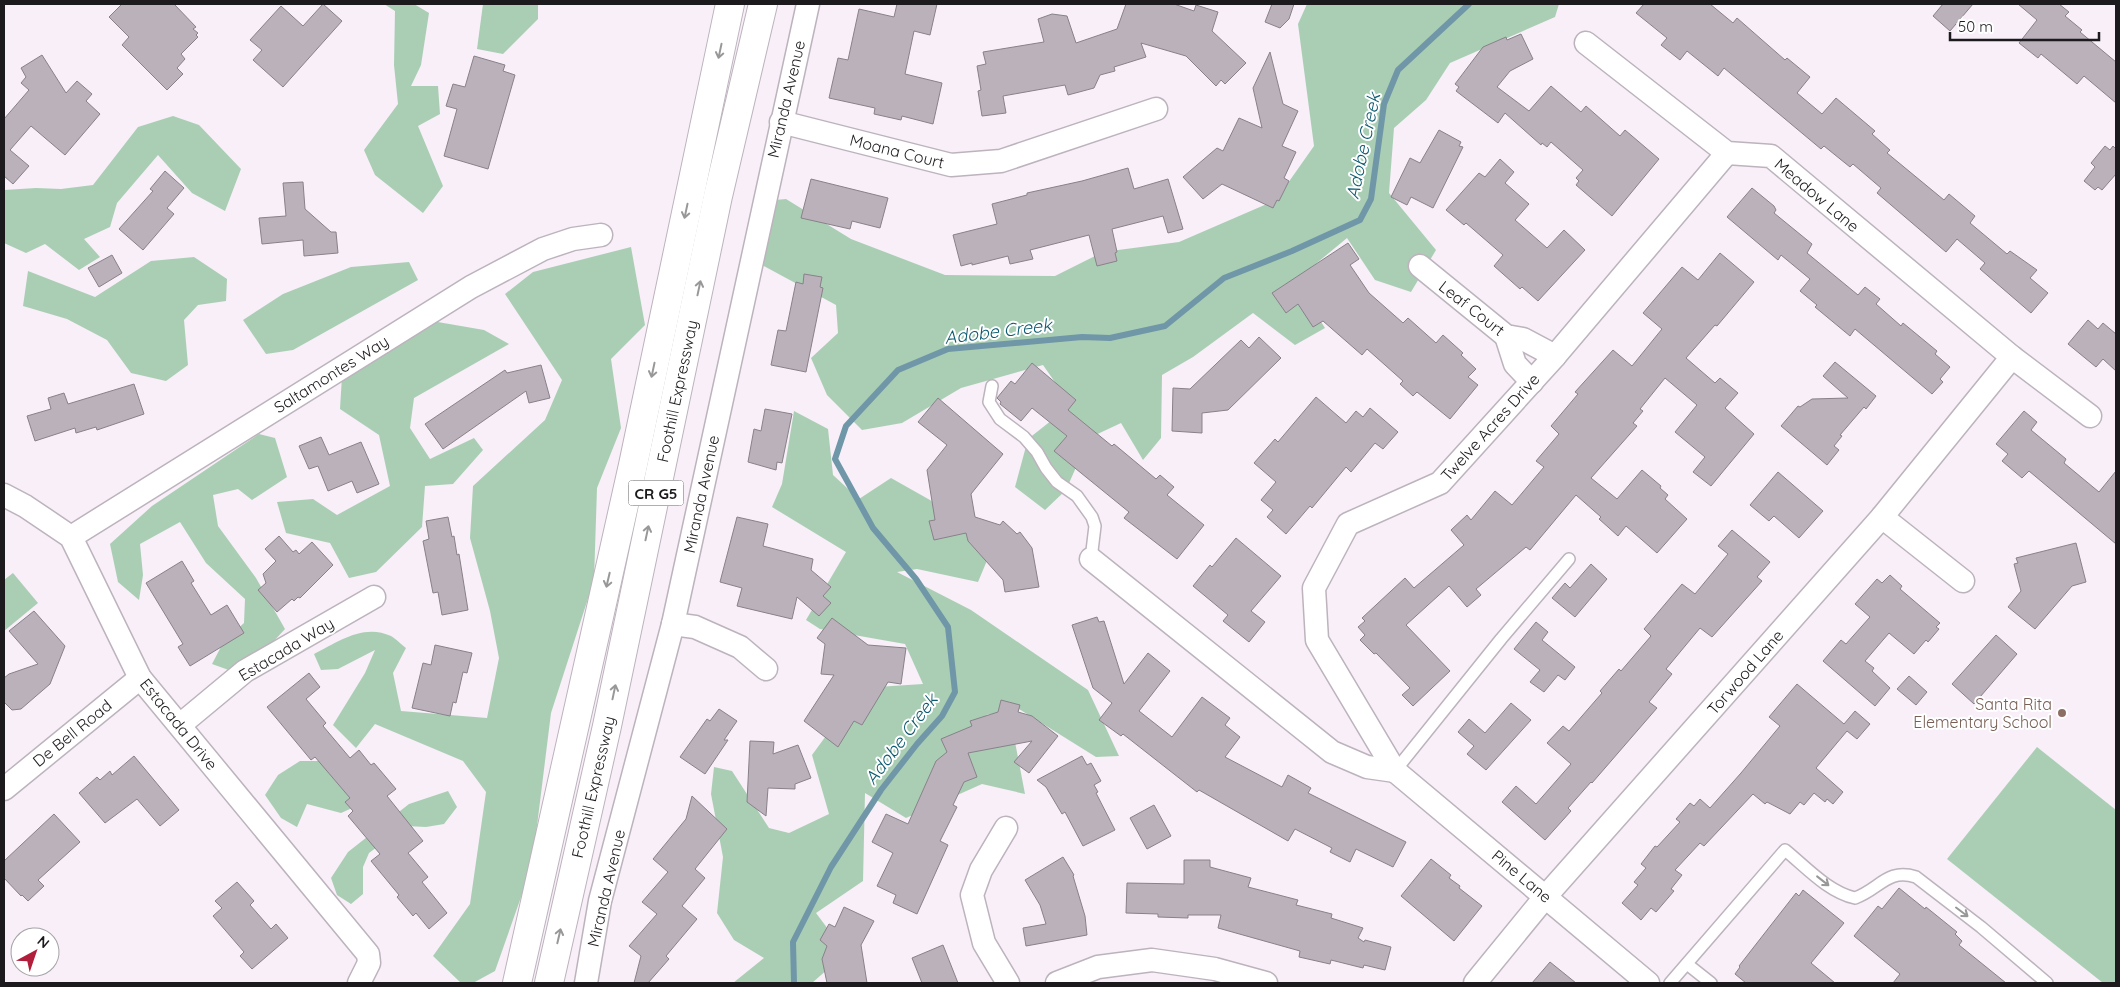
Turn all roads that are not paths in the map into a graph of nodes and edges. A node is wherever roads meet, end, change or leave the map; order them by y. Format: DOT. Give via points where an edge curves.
graph roads {
  1 [pos="730,4"];
  2 [pos="763,4"];
  3 [pos="808,4"];
  4 [pos="1586,43"];
  5 [pos="1156,109"];
  6 [pos="781,122"];
  7 [pos="1727,153"];
  8 [pos="601,235"];
  9 [pos="1420,266"];
  10 [pos="1506,336"];
  11 [pos="1555,356"];
  12 [pos="2012,357"];
  13 [pos="1532,382"];
  14 [pos="992,386"];
  15 [pos="2090,416"];
  16 [pos="4,494"];
  17 [pos="1882,517"];
  18 [pos="71,537"];
  19 [pos="1091,559"];
  20 [pos="1569,559"];
  21 [pos="1963,581"];
  22 [pos="374,597"];
  23 [pos="673,624"];
  24 [pos="766,669"];
  25 [pos="140,678"];
  26 [pos="180,725"];
  27 [pos="1395,771"];
  28 [pos="4,788"];
  29 [pos="1006,828"];
  30 [pos="1546,896"];
  31 [pos="1687,964"];
  32 [pos="359,983"];
  33 [pos="517,983"];
  34 [pos="548,983"];
  35 [pos="586,983"];
  36 [pos="1008,983"];
  37 [pos="1057,983"];
  38 [pos="1266,983"];
  39 [pos="1475,983"];
  40 [pos="1648,983"];
  41 [pos="1670,983"];
  42 [pos="1711,983"];
  43 [pos="2047,983"];
  1 -- 33 [label="highway, Foothill Expressway / CR G5, one-way" via="633,465"];
  34 -- 2 [label="highway, Foothill Expressway / CR G5, one-way" via="607,726 718,196"];
  3 -- 6 [label="street, Miranda Avenue"];
  4 -- 7 [label="street"];
  5 -- 6 [label="street, Moana Court" via="1001,161 951,165"];
  6 -- 23 [label="street, Miranda Avenue"];
  7 -- 11 [label="street, Twelve Acres Drive"];
  7 -- 12 [label="street, Meadow Lane" via="1771,156"];
  8 -- 18 [label="street, Saltamontes Way" via="573,239 543,249 471,287"];
  9 -- 10 [label="street, Leaf Court"];
  10 -- 11 [label="street, Leaf Court" via="1523,339"];
  10 -- 13 [label="street" via="1515,364"];
  11 -- 13 [label="street, Twelve Acres Drive"];
  12 -- 15 [label="street, Meadow Lane"];
  12 -- 17 [label="street, Torwood Lane"];
  13 -- 27 [label="street, Twelve Acres Drive" via="1440,484 1348,524 1314,588 1317,640"];
  14 -- 19 [label="lane" via="989,402 1000,419 1024,437 1057,482 1077,496 1092,517 1095,526"];
  16 -- 18 [label="street, Estacada Drive"];
  17 -- 21 [label="street"];
  17 -- 30 [label="street, Torwood Lane"];
  18 -- 25 [label="street, Estacada Drive"];
  19 -- 27 [label="street" via="1332,752 1367,767"];
  20 -- 27 [label="lane"];
  22 -- 26 [label="street, Estacada Way" via="245,670"];
  23 -- 24 [label="street" via="695,627 740,647"];
  23 -- 35 [label="street, Miranda Avenue" via="600,901"];
  25 -- 26 [label="street, Estacada Drive"];
  25 -- 28 [label="street, De Bell Road"];
  26 -- 32 [label="street, Estacada Drive" via="368,954 369,963"];
  27 -- 30 [label="street, Pine Lane"];
  29 -- 36 [label="street" via="981,870 972,894 984,943"];
  30 -- 39 [label="street, Torwood Lane"];
  30 -- 40 [label="street, Pine Lane"];
  31 -- 41 [label="lane"];
  31 -- 42 [label="lane"];
  31 -- 43 [label="lane, one-way" via="1785,850 1844,895 1855,898 1890,877 1903,873 1916,877"];
  37 -- 38 [label="street" via="1098,967 1152,960 1215,969"];
}
